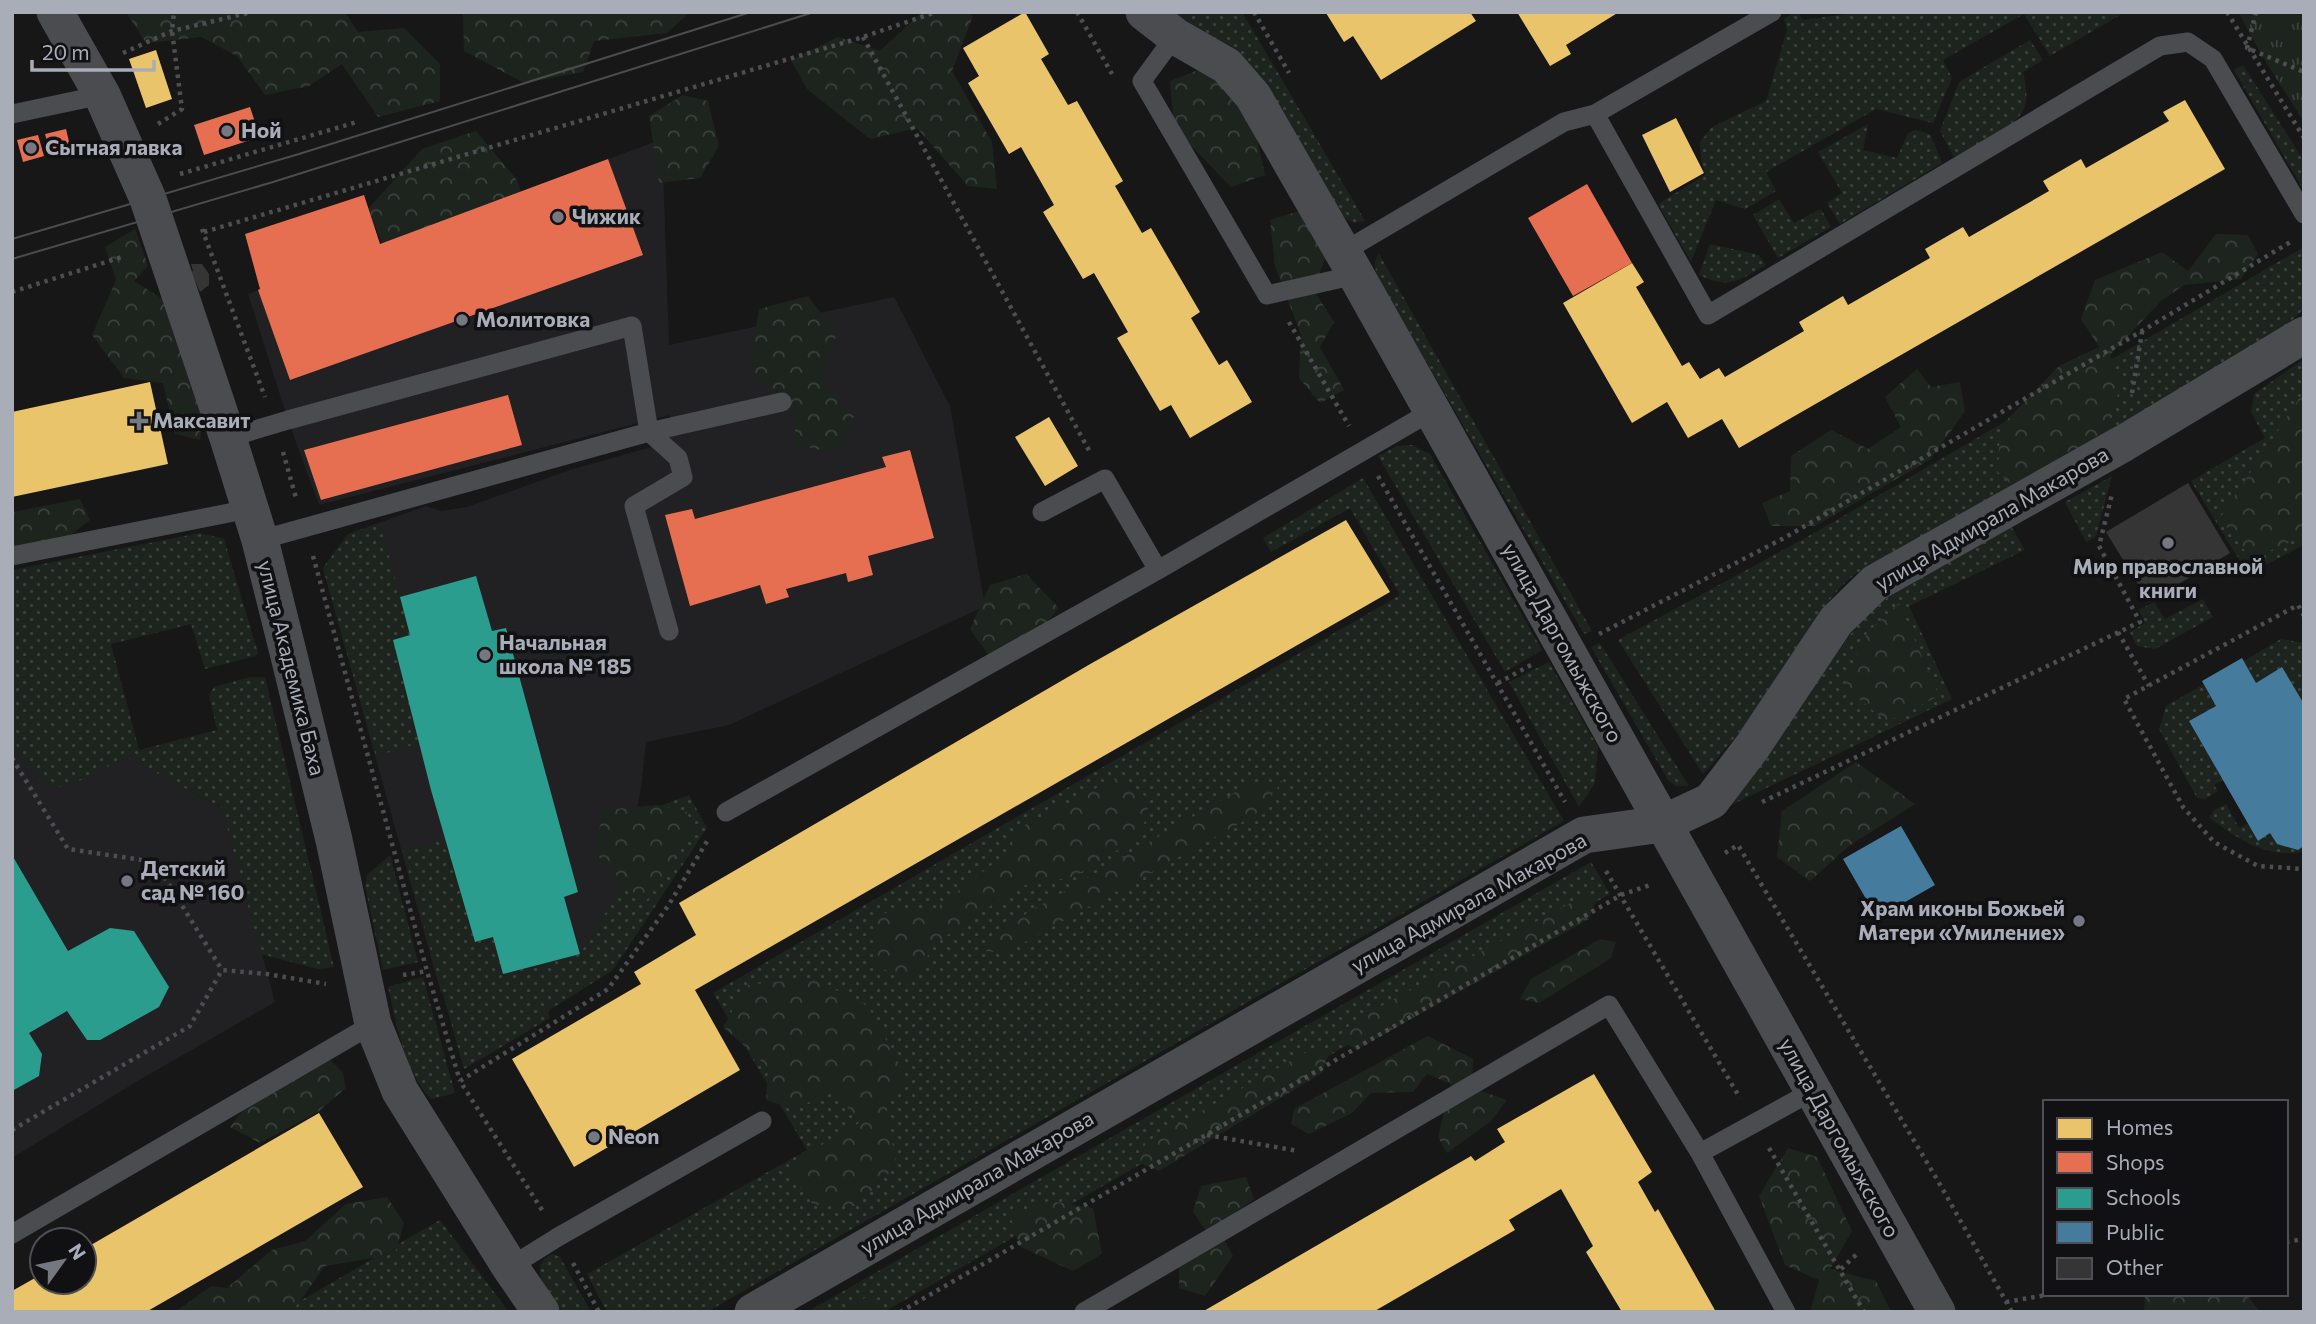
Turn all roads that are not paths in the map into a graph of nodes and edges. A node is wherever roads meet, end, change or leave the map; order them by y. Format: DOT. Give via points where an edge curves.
graph roads {
  1 [pos="55,12"];
  2 [pos="1144,12"];
  3 [pos="1773,12"];
  4 [pos="1175,36"];
  5 [pos="102,95"];
  6 [pos="12,114"];
  7 [pos="1595,114"];
  8 [pos="2304,214"];
  9 [pos="1350,263"];
  10 [pos="2304,335"];
  11 [pos="782,402"];
  12 [pos="1432,411"];
  13 [pos="649,432"];
  14 [pos="228,438"];
  15 [pos="1042,512"];
  16 [pos="254,524"];
  17 [pos="12,556"];
  18 [pos="1158,570"];
  19 [pos="669,631"];
  20 [pos="726,811"];
  21 [pos="1662,824"];
  22 [pos="373,1024"];
  23 [pos="1813,1091"];
  24 [pos="762,1121"];
  25 [pos="1700,1153"];
  26 [pos="12,1234"];
  27 [pos="510,1267"];
  28 [pos="541,1312"];
  29 [pos="753,1312"];
  30 [pos="1084,1312"];
  31 [pos="1786,1312"];
  32 [pos="1937,1312"];
  1 -- 5 [label="street, улица Академика Баха"];
  2 -- 4 [label="street, улица Даргомыжского"];
  3 -- 7 [label="lane"];
  4 -- 9 [label="street, улица Даргомыжского" via="1227,66 1253,96"];
  4 -- 9 [label="lane" via="1142,81 1267,295 1319,285"];
  5 -- 6 [label="lane"];
  5 -- 14 [label="street, улица Академика Баха" via="148,199"];
  7 -- 8 [label="lane" via="1708,315 2160,46 2188,42 2213,59"];
  7 -- 9 [label="lane" via="1564,122"];
  9 -- 12 [label="street, улица Даргомыжского"];
  10 -- 21 [label="street, улица Адмирала Макарова" via="1875,583 1836,621 1711,801"];
  11 -- 13 [label="lane"];
  12 -- 18 [label="lane"];
  12 -- 21 [label="street, улица Даргомыжского"];
  13 -- 14 [label="lane" via="632,326"];
  13 -- 16 [label="lane"];
  13 -- 19 [label="lane" via="678,458 683,477 634,506"];
  14 -- 16 [label="street, улица Академика Баха"];
  15 -- 18 [label="lane" via="1105,479"];
  16 -- 17 [label="lane"];
  16 -- 22 [label="street, улица Академика Баха" via="334,840"];
  18 -- 20 [label="lane"];
  21 -- 23 [label="street, улица Даргомыжского"];
  21 -- 29 [label="street, улица Адмирала Макарова" via="1584,835"];
  22 -- 26 [label="lane"];
  22 -- 27 [label="street, улица Академика Баха" via="400,1091"];
  23 -- 25 [label="lane"];
  23 -- 32 [label="street, улица Даргомыжского"];
  24 -- 27 [label="lane"];
  25 -- 30 [label="lane" via="1609,1005"];
  25 -- 31 [label="lane"];
  27 -- 28 [label="street, улица Академика Баха"];
}
